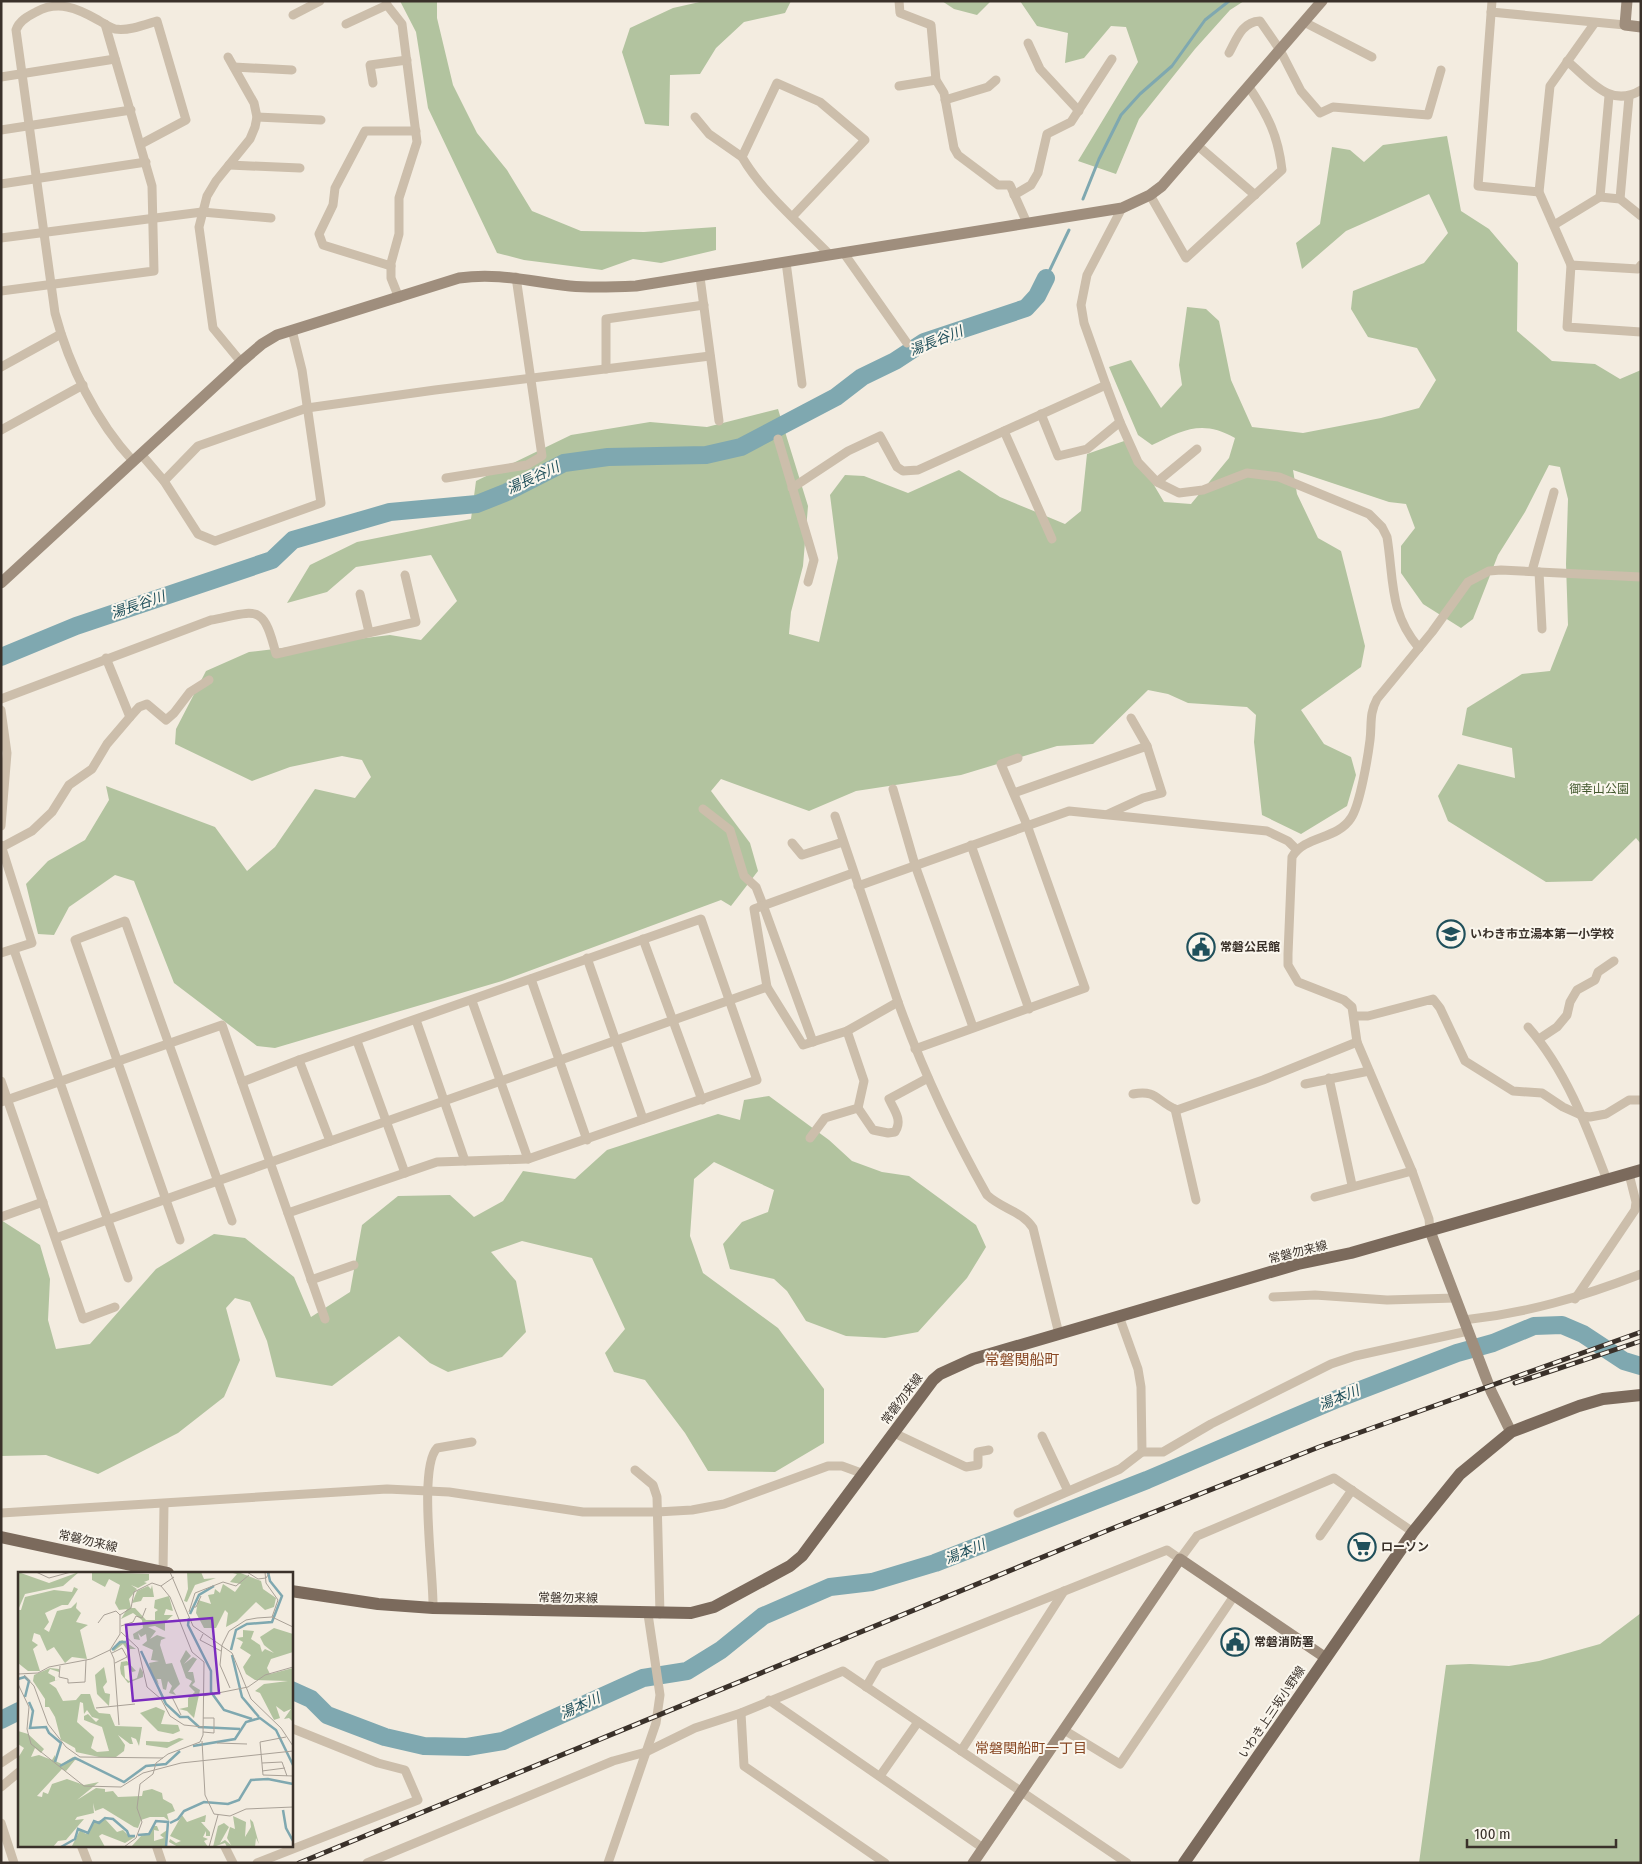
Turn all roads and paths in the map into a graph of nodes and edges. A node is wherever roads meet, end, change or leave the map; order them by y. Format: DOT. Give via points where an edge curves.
graph roads {
  1 [pos="320,1"];
  2 [pos="899,1"];
  3 [pos="1322,1"];
  4 [pos="1492,1"];
  5 [pos="1627,1"];
  6 [pos="387,3"];
  7 [pos="1491,12"];
  8 [pos="293,14"];
  9 [pos="1304,22"];
  10 [pos="105,24"];
  11 [pos="346,24"];
  12 [pos="1594,24"];
  13 [pos="1625,25"];
  14 [pos="1641,27"];
  15 [pos="1028,44"];
  16 [pos="1280,50"];
  17 [pos="1230,52"];
  18 [pos="1372,56"];
  19 [pos="228,57"];
  20 [pos="115,59"];
  21 [pos="1112,59"];
  22 [pos="407,60"];
  23 [pos="1567,62"];
  24 [pos="234,67"];
  25 [pos="292,70"];
  26 [pos="1441,70"];
  27 [pos="22,74"];
  28 [pos="1,77"];
  29 [pos="936,80"];
  30 [pos="996,80"];
  31 [pos="373,83"];
  32 [pos="899,86"];
  33 [pos="1249,87"];
  34 [pos="1641,90"];
  35 [pos="1609,96"];
  36 [pos="1629,98"];
  37 [pos="945,100"];
  38 [pos="131,110"];
  39 [pos="1079,111"];
  40 [pos="257,117"];
  41 [pos="695,117"];
  42 [pos="322,120"];
  43 [pos="29,126"];
  44 [pos="1,130"];
  45 [pos="416,131"];
  46 [pos="141,144"];
  47 [pos="1197,145"];
  48 [pos="742,157"];
  49 [pos="146,162"];
  50 [pos="229,165"];
  51 [pos="300,168"];
  52 [pos="36,178"];
  53 [pos="1,184"];
  54 [pos="1539,192"];
  55 [pos="1014,195"];
  56 [pos="1150,195"];
  57 [pos="1255,195"];
  58 [pos="1600,197"];
  59 [pos="1620,199"];
  60 [pos="1122,208"];
  61 [pos="202,212"];
  62 [pos="793,216"];
  63 [pos="1641,216"];
  64 [pos="154,218"];
  65 [pos="271,218"];
  66 [pos="1027,223"];
  67 [pos="1554,225"];
  68 [pos="44,232"];
  69 [pos="1,238"];
  70 [pos="842,252"];
  71 [pos="830,254"];
  72 [pos="786,262"];
  73 [pos="1571,265"];
  74 [pos="1641,265"];
  75 [pos="391,266"];
  76 [pos="516,277"];
  77 [pos="700,277"];
  78 [pos="51,285"];
  79 [pos="1,291"];
  80 [pos="399,298"];
  81 [pos="704,305"];
  82 [pos="292,330"];
  83 [pos="1641,332"];
  84 [pos="61,334"];
  85 [pos="907,343"];
  86 [pos="710,356"];
  87 [pos="241,362"];
  88 [pos="1,367"];
  89 [pos="606,369"];
  90 [pos="532,378"];
  91 [pos="802,384"];
  92 [pos="83,385"];
  93 [pos="1106,385"];
  94 [pos="307,408"];
  95 [pos="1041,414"];
  96 [pos="719,421"];
  97 [pos="1120,422"];
  98 [pos="1,430"];
  99 [pos="1004,431"];
  100 [pos="778,439"];
  101 [pos="1197,449"];
  102 [pos="137,458"];
  103 [pos="446,478"];
  104 [pos="164,481"];
  105 [pos="1157,482"];
  106 [pos="792,488"];
  107 [pos="1554,492"];
  108 [pos="1052,539"];
  109 [pos="1535,572"];
  110 [pos="405,575"];
  111 [pos="1641,577"];
  112 [pos="808,582"];
  113 [pos="1,583"];
  114 [pos="360,594"];
  115 [pos="1542,628"];
  116 [pos="369,632"];
  117 [pos="1419,648"];
  118 [pos="106,658"];
  119 [pos="209,680"];
  120 [pos="1,699"];
  121 [pos="1,710"];
  122 [pos="130,717"];
  123 [pos="1131,718"];
  124 [pos="1147,746"];
  125 [pos="1018,758"];
  126 [pos="893,789"];
  127 [pos="1014,793"];
  128 [pos="702,809"];
  129 [pos="2,812"];
  130 [pos="1105,815"];
  131 [pos="835,816"];
  132 [pos="1027,825"];
  133 [pos="1,826"];
  134 [pos="843,842"];
  135 [pos="792,843"];
  136 [pos="2,846"];
  137 [pos="971,846"];
  138 [pos="1296,849"];
  139 [pos="915,865"];
  140 [pos="853,873"];
  141 [pos="858,886"];
  142 [pos="763,905"];
  143 [pos="643,939"];
  144 [pos="14,950"];
  145 [pos="1,953"];
  146 [pos="587,958"];
  147 [pos="1614,961"];
  148 [pos="531,979"];
  149 [pos="768,987"];
  150 [pos="729,1000"];
  151 [pos="472,1001"];
  152 [pos="898,1002"];
  153 [pos="1029,1009"];
  154 [pos="1355,1016"];
  155 [pos="416,1020"];
  156 [pos="674,1020"];
  157 [pos="1528,1027"];
  158 [pos="973,1028"];
  159 [pos="847,1031"];
  160 [pos="1540,1039"];
  161 [pos="616,1040"];
  162 [pos="357,1041"];
  163 [pos="813,1042"];
  164 [pos="1357,1042"];
  165 [pos="169,1043"];
  166 [pos="915,1049"];
  167 [pos="299,1060"];
  168 [pos="559,1060"];
  169 [pos="117,1063"];
  170 [pos="1369,1071"];
  171 [pos="928,1078"];
  172 [pos="1329,1078"];
  173 [pos="1,1081"];
  174 [pos="59,1081"];
  175 [pos="501,1081"];
  176 [pos="242,1082"];
  177 [pos="1305,1084"];
  178 [pos="1133,1094"];
  179 [pos="702,1100"];
  180 [pos="1641,1100"];
  181 [pos="5,1101"];
  182 [pos="444,1101"];
  183 [pos="858,1108"];
  184 [pos="1175,1109"];
  185 [pos="1583,1116"];
  186 [pos="644,1119"];
  187 [pos="386,1122"];
  188 [pos="810,1138"];
  189 [pos="587,1140"];
  190 [pos="330,1141"];
  191 [pos="528,1159"];
  192 [pos="465,1161"];
  193 [pos="269,1163"];
  194 [pos="1412,1170"];
  195 [pos="1635,1172"];
  196 [pos="405,1173"];
  197 [pos="1606,1180"];
  198 [pos="217,1181"];
  199 [pos="1352,1185"];
  200 [pos="1315,1197"];
  201 [pos="166,1199"];
  202 [pos="1196,1200"];
  203 [pos="1638,1201"];
  204 [pos="43,1202"];
  205 [pos="288,1214"];
  206 [pos="1,1217"];
  207 [pos="108,1220"];
  208 [pos="232,1221"];
  209 [pos="1430,1231"];
  210 [pos="56,1238"];
  211 [pos="180,1240"];
  212 [pos="354,1264"];
  213 [pos="1641,1274"];
  214 [pos="128,1278"];
  215 [pos="311,1280"];
  216 [pos="1273,1296"];
  217 [pos="1455,1298"];
  218 [pos="1575,1299"];
  219 [pos="115,1307"];
  220 [pos="1119,1316"];
  221 [pos="325,1319"];
  222 [pos="1467,1329"];
  223 [pos="1059,1334"];
  224 [pos="1641,1395"];
  225 [pos="1510,1432"];
  226 [pos="894,1433"];
  227 [pos="1042,1436"];
  228 [pos="472,1442"];
  229 [pos="990,1450"];
  230 [pos="1142,1452"];
  231 [pos="635,1470"];
  232 [pos="864,1474"];
  233 [pos="427,1490"];
  234 [pos="1352,1490"];
  235 [pos="1068,1492"];
  236 [pos="164,1504"];
  237 [pos="1,1512"];
  238 [pos="657,1512"];
  239 [pos="1018,1513"];
  240 [pos="1414,1532"];
  241 [pos="1320,1536"];
  242 [pos="1,1537"];
  243 [pos="1180,1559"];
  244 [pos="165,1572"];
  245 [pos="292,1591"];
  246 [pos="1064,1591"];
  247 [pos="1234,1596"];
  248 [pos="433,1608"];
  249 [pos="654,1614"];
  250 [pos="1326,1658"];
  251 [pos="866,1687"];
  252 [pos="770,1700"];
  253 [pos="741,1713"];
  254 [pos="918,1722"];
  255 [pos="292,1728"];
  256 [pos="1064,1730"];
  257 [pos="961,1751"];
  258 [pos="18,1752"];
  259 [pos="646,1752"];
  260 [pos="1,1763"];
  261 [pos="18,1773"];
  262 [pos="880,1776"];
  263 [pos="1,1787"];
  264 [pos="1021,1792"];
  265 [pos="1,1823"];
  266 [pos="81,1846"];
  267 [pos="156,1846"];
  268 [pos="224,1846"];
  269 [pos="983,1848"];
  270 [pos="608,1861"];
  271 [pos="373,1862"];
  272 [pos="14,1863"];
  273 [pos="88,1863"];
  274 [pos="162,1863"];
  275 [pos="233,1863"];
  276 [pos="257,1863"];
  277 [pos="598,1863"];
  278 [pos="885,1863"];
  279 [pos="972,1863"];
  280 [pos="1127,1863"];
  281 [pos="1184,1863"];
  1 -- 8 [label="street"];
  2 -- 29 [label="street" via="900,13 931,25"];
  3 -- 9 [label="street"];
  4 -- 7 [label="street"];
  5 -- 13 [label="street"];
  6 -- 11 [label="street"];
  6 -- 22 [label="street" via="402,24"];
  7 -- 12 [label="street"];
  7 -- 54 [label="street" via="1478,186"];
  9 -- 16 [label="street"];
  9 -- 18 [label="street"];
  10 -- 20 [label="street"];
  10 -- 27 [label="street" via="66,6 54,4 29,15 16,30"];
  10 -- 46 [label="street" via="132,28 157,21 186,120"];
  12 -- 13 [label="street"];
  12 -- 23 [label="street"];
  13 -- 14 [label="street"];
  15 -- 39 [label="street" via="1040,69"];
  16 -- 17 [label="street" via="1264,24 1254,21 1240,32"];
  16 -- 26 [label="street" via="1301,91 1320,113 1333,107 1428,116"];
  16 -- 33 [label="street"];
  19 -- 24 [label="street"];
  20 -- 27 [label="street"];
  20 -- 38 [label="street"];
  21 -- 39 [label="street"];
  22 -- 31 [label="street" via="370,65"];
  22 -- 45 [label="street"];
  23 -- 35 [label="street"];
  23 -- 54 [label="street" via="1550,86"];
  24 -- 25 [label="street"];
  24 -- 40 [label="street" via="254,103"];
  27 -- 28 [label="street"];
  27 -- 43 [label="street"];
  29 -- 32 [label="street"];
  29 -- 37 [label="street"];
  30 -- 37 [label="street" via="988,87"];
  33 -- 47 [label="street"];
  33 -- 57 [label="street" via="1270,119 1282,170"];
  34 -- 36 [label="street"];
  35 -- 36 [label="street"];
  35 -- 58 [label="street"];
  36 -- 59 [label="street"];
  37 -- 55 [label="street" via="952,142 958,155 998,185 1010,185"];
  38 -- 43 [label="street"];
  38 -- 46 [label="street"];
  39 -- 55 [label="street" via="1068,126 1047,134 1038,172 1030,186"];
  40 -- 42 [label="street"];
  40 -- 50 [label="street" via="250,139"];
  41 -- 48 [label="street" via="709,134"];
  43 -- 44 [label="street"];
  43 -- 52 [label="street"];
  45 -- 75 [label="street" via="417,142 399,198 399,234"];
  45 -- 75 [label="street" via="365,131 334,188 333,205 319,234 324,245"];
  46 -- 49 [label="street"];
  47 -- 56 [label="street" via="1162,186"];
  47 -- 57 [label="street"];
  48 -- 62 [label="street" via="751,172"];
  48 -- 62 [label="street" via="777,83 820,102 865,140"];
  49 -- 52 [label="street"];
  49 -- 64 [label="street" via="152,186"];
  50 -- 51 [label="street"];
  50 -- 61 [label="street" via="211,188"];
  52 -- 53 [label="street"];
  52 -- 68 [label="street"];
  54 -- 67 [label="street"];
  55 -- 66 [label="street"];
  56 -- 57 [label="street" via="1186,258"];
  56 -- 60 [label="street"];
  58 -- 59 [label="street"];
  58 -- 67 [label="street"];
  59 -- 63 [label="street"];
  60 -- 66 [label="street"];
  60 -- 93 [label="street" via="1087,275 1082,297 1084,324"];
  61 -- 64 [label="street"];
  61 -- 65 [label="street"];
  61 -- 87 [label="street" via="199,226 212,328"];
  62 -- 71 [label="street"];
  64 -- 68 [label="street"];
  64 -- 78 [label="street" via="154,271"];
  66 -- 70 [label="street"];
  67 -- 73 [label="street"];
  68 -- 69 [label="street"];
  68 -- 78 [label="street"];
  70 -- 71 [label="street"];
  70 -- 85 [label="street"];
  71 -- 72 [label="street"];
  72 -- 77 [label="street"];
  72 -- 91 [label="street"];
  73 -- 74 [label="street" via="1638,269"];
  73 -- 83 [label="street" via="1567,327"];
  75 -- 80 [label="street" via="391,278"];
  76 -- 77 [label="street" via="598,287 636,286"];
  76 -- 80 [label="street" via="488,274 459,278"];
  76 -- 90 [label="street"];
  77 -- 81 [label="street"];
  78 -- 79 [label="street"];
  78 -- 84 [label="street"];
  80 -- 82 [label="street"];
  81 -- 86 [label="street"];
  81 -- 89 [label="street" via="606,320"];
  82 -- 87 [label="street" via="262,344"];
  82 -- 94 [label="street"];
  84 -- 88 [label="street"];
  84 -- 92 [label="street"];
  86 -- 89 [label="street"];
  86 -- 96 [label="street"];
  87 -- 102 [label="street"];
  89 -- 90 [label="street"];
  90 -- 94 [label="street"];
  90 -- 103 [label="street" via="542,456 527,464"];
  92 -- 98 [label="street"];
  92 -- 102 [label="street" via="107,432"];
  93 -- 95 [label="street"];
  93 -- 97 [label="street"];
  94 -- 104 [label="street" via="198,446"];
  94 -- 104 [label="street" via="321,503 214,541 198,534"];
  95 -- 97 [label="street" via="1058,456 1087,448"];
  95 -- 99 [label="street"];
  97 -- 105 [label="street" via="1138,462"];
  99 -- 106 [label="street" via="909,472 897,467 880,436 848,452"];
  99 -- 108 [label="street"];
  100 -- 106 [label="street"];
  101 -- 105 [label="street"];
  102 -- 104 [label="street"];
  102 -- 113 [label="street"];
  105 -- 117 [label="street" via="1174,491 1191,493 1247,473 1279,476 1369,514 1382,527 1387,538 1397,611 1406,633"];
  106 -- 112 [label="street" via="814,560"];
  107 -- 109 [label="street"];
  109 -- 111 [label="street"];
  109 -- 115 [label="street"];
  109 -- 117 [label="street" via="1489,571 1468,582"];
  110 -- 116 [label="street" via="416,622"];
  114 -- 116 [label="street"];
  116 -- 118 [label="street" via="276,654 264,618 257,613 247,613 211,620"];
  117 -- 138 [label="street" via="1370,710 1370,739 1352,817 1338,830"];
  118 -- 120 [label="street"];
  118 -- 122 [label="street"];
  119 -- 122 [label="street" via="190,692 166,720 148,704 139,707"];
  121 -- 129 [label="street" via="7,753"];
  122 -- 136 [label="street" via="107,744 92,769 62,793 52,812 32,831"];
  123 -- 124 [label="street"];
  124 -- 127 [label="street"];
  124 -- 130 [label="street" via="1162,793"];
  125 -- 127 [label="street" via="1001,764"];
  126 -- 139 [label="street"];
  127 -- 132 [label="street"];
  128 -- 142 [label="street" via="730,830 744,876 756,887"];
  129 -- 133 [label="street"];
  130 -- 132 [label="street" via="1069,812"];
  130 -- 138 [label="street" via="1267,831 1288,841"];
  131 -- 134 [label="street"];
  132 -- 137 [label="street"];
  132 -- 153 [label="street" via="1085,988"];
  134 -- 135 [label="street" via="802,855"];
  134 -- 140 [label="street"];
  136 -- 144 [label="street" via="32,943"];
  137 -- 139 [label="street"];
  137 -- 153 [label="street"];
  138 -- 154 [label="street" via="1292,857 1288,965 1298,982 1349,1003"];
  139 -- 141 [label="street"];
  139 -- 158 [label="street"];
  140 -- 141 [label="street"];
  140 -- 142 [label="street"];
  141 -- 152 [label="street"];
  142 -- 149 [label="street" via="754,909"];
  142 -- 163 [label="street"];
  143 -- 146 [label="street"];
  143 -- 150 [label="street" via="700,919"];
  143 -- 156 [label="street"];
  144 -- 145 [label="street"];
  144 -- 174 [label="street"];
  146 -- 148 [label="street"];
  146 -- 161 [label="street"];
  147 -- 160 [label="street" via="1598,972 1595,980 1577,990 1567,1014 1557,1027"];
  148 -- 151 [label="street"];
  148 -- 168 [label="street"];
  149 -- 150 [label="street"];
  149 -- 163 [label="street" via="803,1046"];
  150 -- 156 [label="street"];
  150 -- 179 [label="street" via="757,1080"];
  151 -- 155 [label="street"];
  151 -- 175 [label="street"];
  152 -- 159 [label="street"];
  152 -- 166 [label="street"];
  153 -- 158 [label="street"];
  154 -- 164 [label="street"];
  154 -- 185 [label="street" via="1368,1016 1433,999 1465,1062 1513,1091 1542,1093"];
  155 -- 162 [label="street"];
  155 -- 182 [label="street"];
  156 -- 161 [label="street"];
  156 -- 179 [label="street"];
  157 -- 160 [label="street"];
  158 -- 166 [label="street"];
  159 -- 163 [label="street"];
  159 -- 183 [label="street" via="864,1081"];
  160 -- 185 [label="street"];
  161 -- 168 [label="street"];
  161 -- 186 [label="street"];
  162 -- 167 [label="street"];
  162 -- 187 [label="street"];
  164 -- 170 [label="street"];
  164 -- 184 [label="street" via="1263,1080"];
  165 -- 169 [label="street"];
  165 -- 169 [label="street" via="124,921 75,940"];
  165 -- 176 [label="street" via="222,1025"];
  165 -- 198 [label="street"];
  166 -- 171 [label="street"];
  167 -- 176 [label="street"];
  167 -- 190 [label="street"];
  168 -- 175 [label="street"];
  168 -- 189 [label="street"];
  169 -- 174 [label="street"];
  169 -- 201 [label="street"];
  170 -- 172 [label="street"];
  170 -- 194 [label="street"];
  171 -- 183 [label="street" via="888,1099 899,1119 895,1132 873,1130"];
  171 -- 223 [label="street" via="987,1196 1019,1213 1033,1228"];
  172 -- 177 [label="street"];
  172 -- 199 [label="street"];
  173 -- 181 [label="street"];
  174 -- 181 [label="street"];
  174 -- 207 [label="street"];
  175 -- 182 [label="street"];
  175 -- 191 [label="street"];
  176 -- 193 [label="street"];
  178 -- 184 [label="street" via="1147,1091"];
  179 -- 186 [label="street"];
  180 -- 185 [label="street" via="1629,1100 1606,1114"];
  181 -- 204 [label="street"];
  182 -- 187 [label="street"];
  182 -- 192 [label="street"];
  183 -- 188 [label="street" via="825,1118"];
  184 -- 202 [label="street"];
  185 -- 197 [label="street"];
  186 -- 189 [label="street"];
  187 -- 190 [label="street"];
  187 -- 196 [label="street"];
  189 -- 191 [label="street"];
  190 -- 193 [label="street"];
  191 -- 192 [label="street"];
  192 -- 196 [label="street" via="437,1162"];
  193 -- 198 [label="street"];
  193 -- 205 [label="street"];
  194 -- 199 [label="street"];
  194 -- 209 [label="street"];
  195 -- 197 [label="main road, 常磐勿来線"];
  195 -- 203 [label="street"];
  196 -- 205 [label="street"];
  197 -- 209 [label="main road, 常磐勿来線"];
  198 -- 201 [label="street"];
  198 -- 208 [label="street"];
  199 -- 200 [label="street"];
  201 -- 207 [label="street"];
  201 -- 211 [label="street"];
  203 -- 218 [label="street" via="1636,1210"];
  204 -- 206 [label="street"];
  204 -- 210 [label="street"];
  205 -- 215 [label="street"];
  207 -- 210 [label="street"];
  207 -- 214 [label="street"];
  209 -- 217 [label="street"];
  209 -- 220 [label="main road, 常磐勿来線" via="1298,1264"];
  210 -- 219 [label="street" via="83,1319"];
  212 -- 215 [label="street"];
  213 -- 218 [label="street"];
  215 -- 221 [label="street"];
  216 -- 217 [label="street" via="1388,1300"];
  217 -- 222 [label="street"];
  218 -- 222 [label="street"];
  220 -- 223 [label="main road, 常磐勿来線"];
  220 -- 230 [label="street" via="1138,1368"];
  222 -- 225 [label="street"];
  222 -- 230 [label="street" via="1331,1364 1211,1424 1163,1452"];
  223 -- 226 [label="main road, 常磐勿来線" via="974,1359 940,1374"];
  224 -- 225 [label="main road, いわき上三坂小野線" via="1603,1399"];
  225 -- 240 [label="main road, いわき上三坂小野線" via="1460,1474"];
  226 -- 229 [label="street" via="966,1467 978,1465 978,1452"];
  226 -- 232 [label="main road, 常磐勿来線"];
  227 -- 235 [label="street"];
  228 -- 233 [label="street" via="437,1448 432,1458"];
  230 -- 235 [label="street" via="1120,1469"];
  231 -- 238 [label="street" via="654,1485"];
  232 -- 238 [label="street" via="842,1466 828,1466 717,1506"];
  232 -- 249 [label="main road, 常磐勿来線" via="814,1541 790,1566 714,1607 691,1613"];
  233 -- 236 [label="street" via="356,1490"];
  233 -- 238 [label="street" via="583,1512"];
  233 -- 248 [label="street"];
  234 -- 240 [label="street"];
  234 -- 241 [label="street"];
  234 -- 243 [label="street" via="1334,1478 1197,1536"];
  235 -- 239 [label="street"];
  236 -- 237 [label="street"];
  236 -- 244 [label="street"];
  238 -- 249 [label="street"];
  240 -- 250 [label="main road, いわき上三坂小野線"];
  242 -- 244 [label="main road, 常磐勿来線"];
  243 -- 246 [label="street" via="1167,1550"];
  243 -- 247 [label="street"];
  243 -- 256 [label="street"];
  245 -- 248 [label="main road, 常磐勿来線" via="378,1604"];
  246 -- 251 [label="street" via="880,1665"];
  246 -- 257 [label="street"];
  247 -- 250 [label="street"];
  247 -- 256 [label="street" via="1120,1764"];
  248 -- 249 [label="main road, 常磐勿来線"];
  249 -- 259 [label="street" via="654,1654 660,1695 656,1723"];
  250 -- 281 [label="main road, いわき上三坂小野線"];
  251 -- 252 [label="street" via="843,1671"];
  251 -- 254 [label="street"];
  252 -- 253 [label="street"];
  252 -- 262 [label="street"];
  253 -- 259 [label="street" via="695,1728"];
  253 -- 278 [label="street" via="744,1766"];
  254 -- 257 [label="street"];
  254 -- 262 [label="street"];
  255 -- 276 [label="street" via="378,1763 405,1770 418,1800"];
  256 -- 264 [label="street"];
  257 -- 264 [label="street"];
  258 -- 260 [label="street"];
  259 -- 270 [label="street"];
  259 -- 271 [label="street" via="613,1762"];
  261 -- 263 [label="street"];
  262 -- 269 [label="street"];
  264 -- 269 [label="street"];
  264 -- 280 [label="street"];
  265 -- 272 [label="street"];
  266 -- 273 [label="street"];
  267 -- 274 [label="street"];
  268 -- 275 [label="street"];
  269 -- 279 [label="street"];
  270 -- 277 [label="street"];
}
